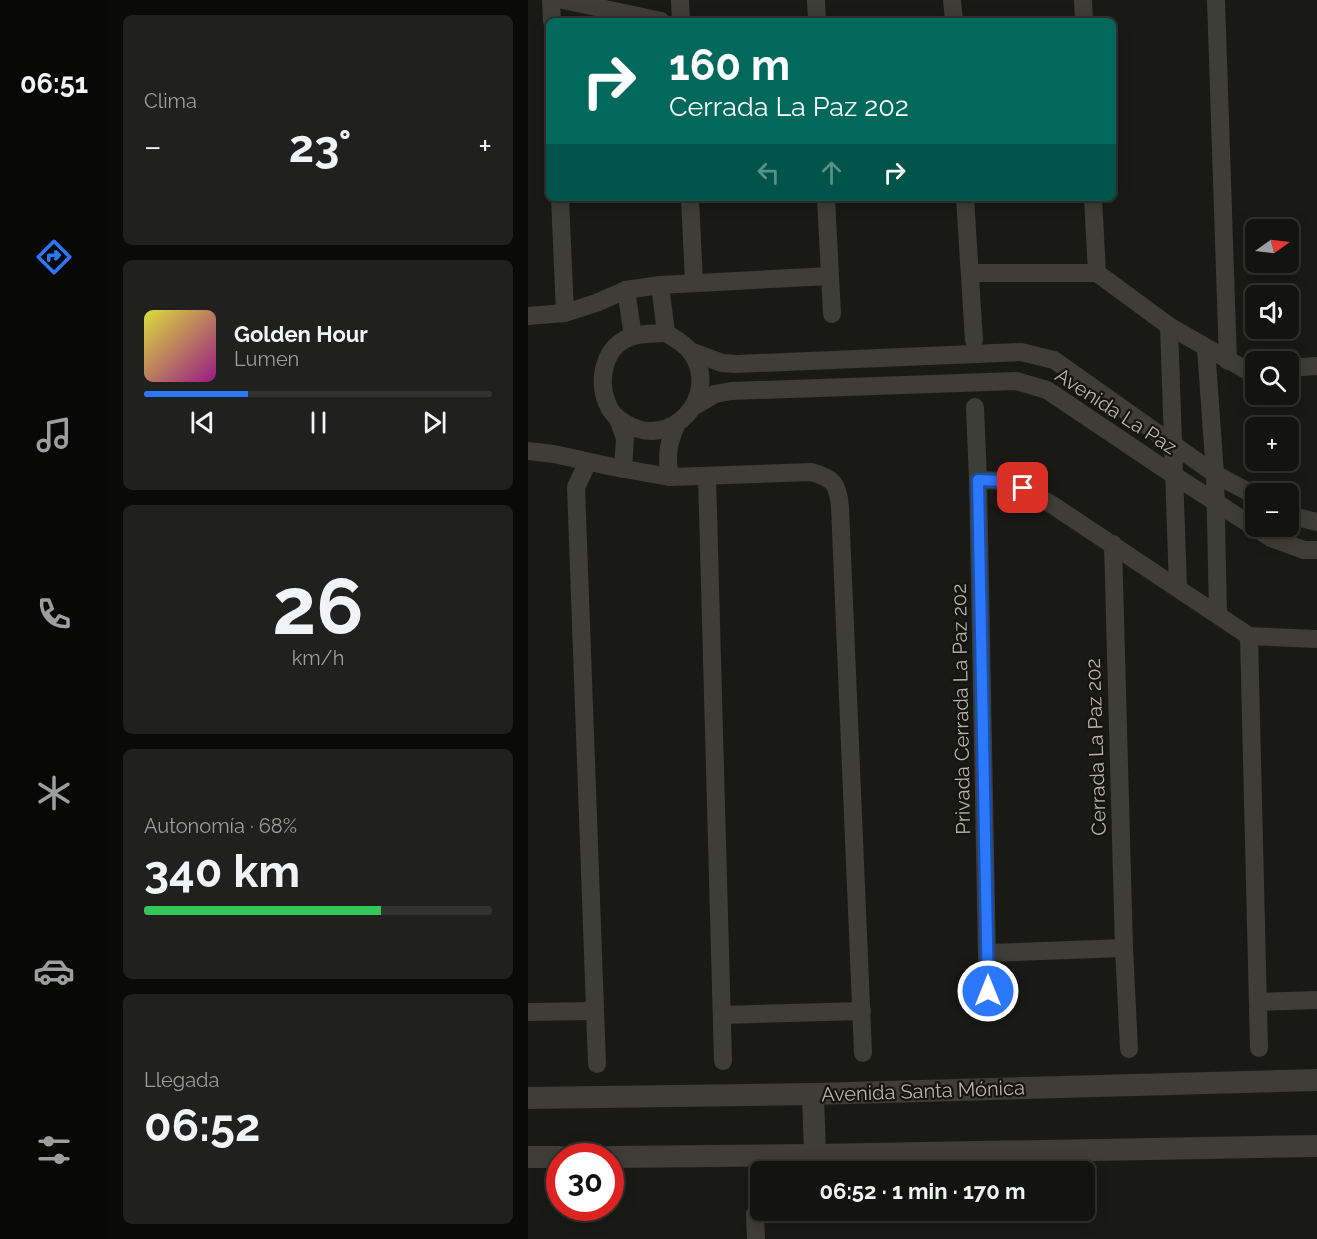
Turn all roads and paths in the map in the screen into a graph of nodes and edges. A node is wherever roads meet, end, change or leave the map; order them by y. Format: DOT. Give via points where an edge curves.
graph roads {
  1 [pos="551,0"];
  2 [pos="563,0"];
  3 [pos="680,0"];
  4 [pos="816,0"];
  5 [pos="952,0"];
  6 [pos="1083,0"];
  7 [pos="1216,0"];
  8 [pos="552,18"];
  9 [pos="647,18"];
  10 [pos="681,18"];
  11 [pos="817,18"];
  12 [pos="954,18"];
  13 [pos="1084,18"];
  14 [pos="560,201"];
  15 [pos="690,201"];
  16 [pos="826,201"];
  17 [pos="965,201"];
  18 [pos="1093,201"];
  19 [pos="970,273"];
  20 [pos="1097,273"];
  21 [pos="830,276"];
  22 [pos="694,283"];
  23 [pos="660,285"];
  24 [pos="626,290"];
  25 [pos="565,313"];
  26 [pos="832,314"];
  27 [pos="528,316"];
  28 [pos="1169,326"];
  29 [pos="666,333"];
  30 [pos="633,336"];
  31 [pos="974,340"];
  32 [pos="1206,348"];
  33 [pos="690,351"];
  34 [pos="1228,361"];
  35 [pos="1317,366"];
  36 [pos="1299,367"];
  37 [pos="1245,370"];
  38 [pos="693,407"];
  39 [pos="975,407"];
  40 [pos="618,419"];
  41 [pos="677,423"];
  42 [pos="1174,445"];
  43 [pos="528,452"];
  44 [pos="588,462"];
  45 [pos="623,469"];
  46 [pos="1215,474"];
  47 [pos="706,476"];
  48 [pos="1175,476"];
  49 [pos="670,477"];
  50 [pos="978,480"];
  51 [pos="1245,490"];
  52 [pos="1216,502"];
  53 [pos="1299,518"];
  54 [pos="1317,522"];
  55 [pos="1113,544"];
  56 [pos="1317,550"];
  57 [pos="1178,587"];
  58 [pos="1218,614"];
  59 [pos="1249,636"];
  60 [pos="1317,639"];
  61 [pos="1124,948"];
  62 [pos="988,953"];
  63 [pos="1317,1000"];
  64 [pos="1258,1002"];
  65 [pos="988,1010"];
  66 [pos="596,1011"];
  67 [pos="862,1011"];
  68 [pos="528,1012"];
  69 [pos="722,1015"];
  70 [pos="1259,1048"];
  71 [pos="1129,1049"];
  72 [pos="863,1053"];
  73 [pos="723,1061"];
  74 [pos="597,1064"];
  75 [pos="1317,1080"];
  76 [pos="813,1094"];
  77 [pos="528,1098"];
  78 [pos="1317,1146"];
  79 [pos="815,1155"];
  80 [pos="528,1157"];
  81 [pos="546,1157"];
  82 [pos="624,1157"];
  83 [pos="755,1221"];
  84 [pos="756,1239"];
  1 -- 8 [label="street"];
  2 -- 9 [label="street"];
  3 -- 10 [label="street"];
  4 -- 11 [label="street"];
  5 -- 12 [label="street"];
  6 -- 13 [label="street"];
  7 -- 34 [label="street"];
  14 -- 25 [label="street"];
  15 -- 22 [label="street"];
  16 -- 21 [label="street"];
  17 -- 19 [label="street"];
  18 -- 20 [label="street"];
  19 -- 20 [label="street"];
  19 -- 31 [label="street"];
  20 -- 28 [label="street"];
  21 -- 22 [label="street"];
  21 -- 26 [label="street"];
  22 -- 23 [label="street"];
  23 -- 24 [label="street"];
  23 -- 29 [label="street"];
  24 -- 25 [label="street"];
  24 -- 30 [label="street"];
  25 -- 27 [label="street"];
  28 -- 32 [label="street"];
  28 -- 42 [label="street"];
  29 -- 30 [label="street"];
  29 -- 33 [label="street"];
  30 -- 40 [label="street" via="618,344 602,374 608,406"];
  32 -- 34 [label="street"];
  32 -- 46 [label="street"];
  33 -- 38 [label="street" via="698,367 699,391"];
  33 -- 42 [label="street, Avenida La Paz" via="736,364 1021,352 1054,360"];
  34 -- 37 [label="street"];
  35 -- 36 [label="street"];
  38 -- 41 [label="street"];
  38 -- 48 [label="street, Avenida La Paz" via="716,394 731,391 1016,381 1047,390"];
  39 -- 50 [label="street, Privada Cerrada La Paz 202"];
  40 -- 41 [label="street" via="647,431 664,430"];
  40 -- 45 [label="street" via="625,438"];
  41 -- 49 [label="street" via="668,443"];
  42 -- 46 [label="street, Avenida La Paz"];
  42 -- 48 [label="street"];
  43 -- 44 [label="street"];
  44 -- 45 [label="street"];
  44 -- 66 [label="street" via="576,486"];
  45 -- 49 [label="street"];
  46 -- 51 [label="street, Avenida La Paz"];
  46 -- 52 [label="street"];
  47 -- 49 [label="street"];
  47 -- 67 [label="street" via="811,472 833,482 839,492"];
  47 -- 69 [label="street"];
  48 -- 52 [label="street, Avenida La Paz"];
  48 -- 57 [label="street"];
  50 -- 55 [label="street" via="1003,481 1023,488"];
  50 -- 62 [label="street, Privada Cerrada La Paz 202"];
  52 -- 56 [label="street, Avenida La Paz" via="1271,538 1304,550"];
  52 -- 58 [label="street"];
  53 -- 54 [label="street"];
  55 -- 57 [label="street"];
  55 -- 61 [label="street, Cerrada La Paz 202"];
  57 -- 58 [label="street"];
  58 -- 59 [label="street"];
  59 -- 60 [label="street"];
  59 -- 64 [label="street"];
  61 -- 62 [label="street"];
  61 -- 71 [label="street, Cerrada La Paz 202"];
  62 -- 65 [label="street, Privada Cerrada La Paz 202"];
  63 -- 64 [label="street"];
  64 -- 70 [label="street"];
  66 -- 68 [label="street"];
  66 -- 74 [label="street"];
  67 -- 69 [label="street"];
  67 -- 72 [label="street"];
  69 -- 73 [label="street"];
  75 -- 76 [label="street, Avenida Santa Mónica"];
  76 -- 77 [label="street, Avenida Santa Mónica"];
  76 -- 79 [label="street"];
  78 -- 79 [label="street"];
  79 -- 82 [label="street"];
  80 -- 81 [label="street"];
  83 -- 84 [label="street"];
}
